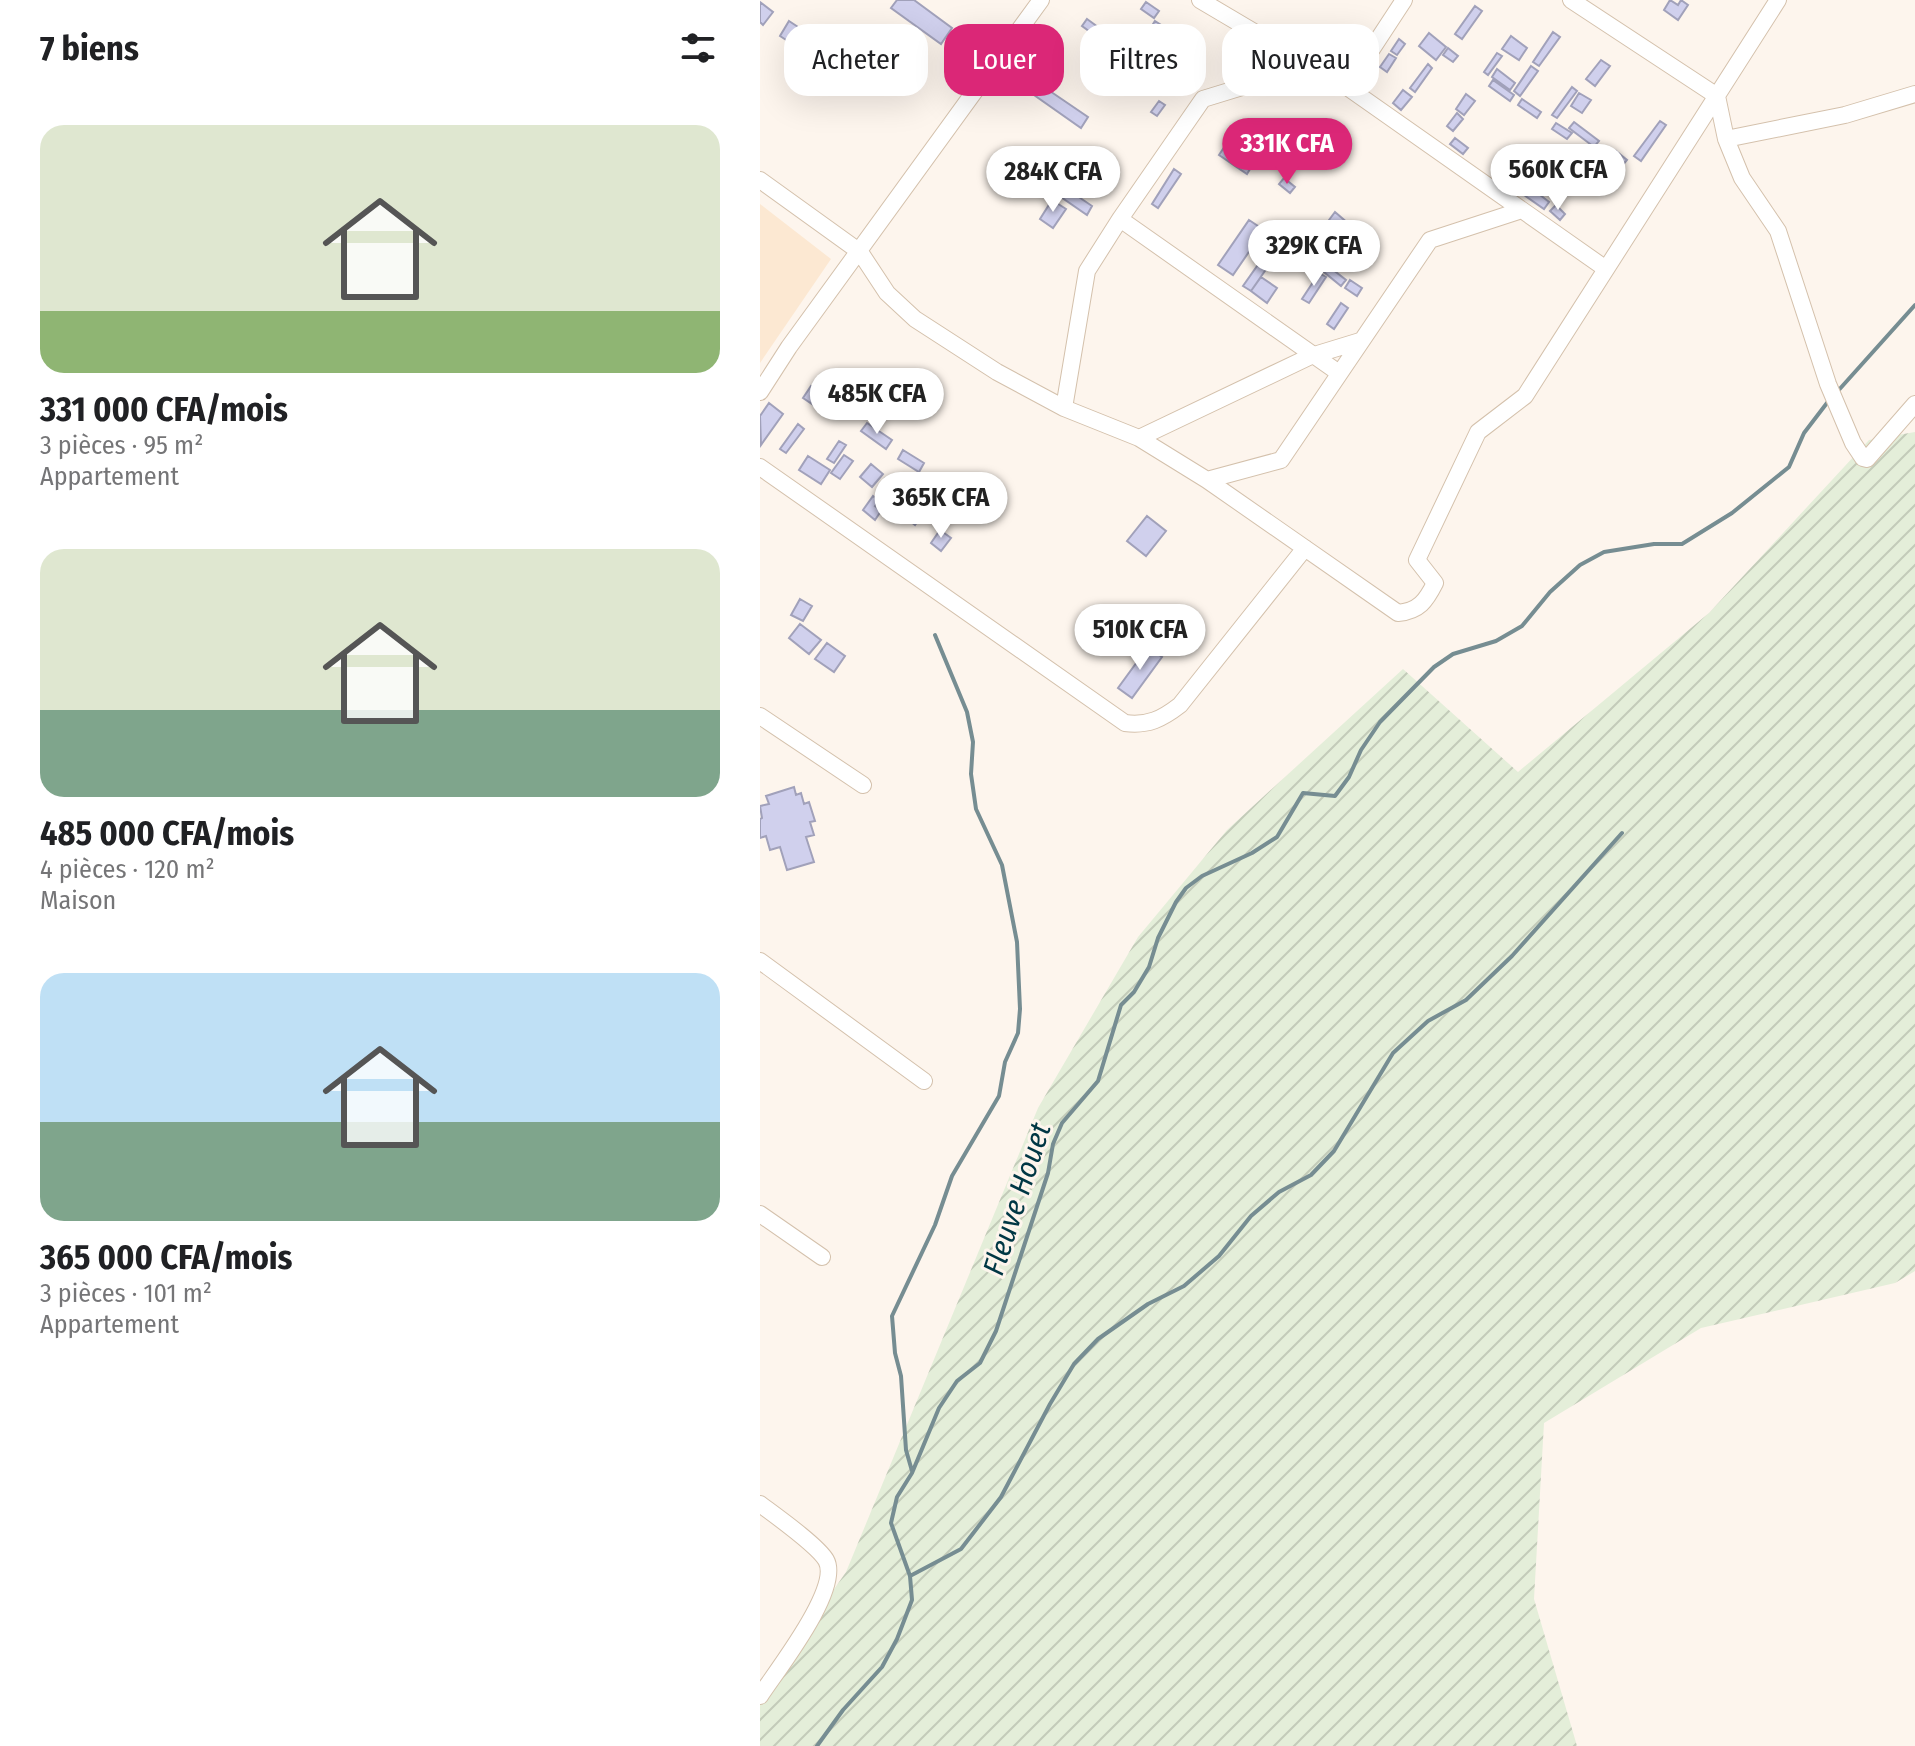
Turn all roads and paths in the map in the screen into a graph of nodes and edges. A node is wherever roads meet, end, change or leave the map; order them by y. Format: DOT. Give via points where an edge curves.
graph roads {
  1 [pos="1041,0"];
  2 [pos="1200,0"];
  3 [pos="1404,0"];
  4 [pos="1571,0"];
  5 [pos="1778,0"];
  6 [pos="1240,24"];
  7 [pos="1379,38"];
  8 [pos="1222,93"];
  9 [pos="1915,94"];
  10 [pos="1360,96"];
  11 [pos="1717,96"];
  12 [pos="1726,139"];
  13 [pos="760,180"];
  14 [pos="1522,210"];
  15 [pos="1120,219"];
  16 [pos="860,252"];
  17 [pos="1606,269"];
  18 [pos="1360,341"];
  19 [pos="1311,356"];
  20 [pos="1339,373"];
  21 [pos="760,392"];
  22 [pos="1915,404"];
  23 [pos="1064,408"];
  24 [pos="1139,438"];
  25 [pos="760,467"];
  26 [pos="1207,480"];
  27 [pos="1305,548"];
  28 [pos="760,716"];
  29 [pos="863,785"];
  30 [pos="760,961"];
  31 [pos="924,1081"];
  32 [pos="760,1214"];
  33 [pos="822,1257"];
  34 [pos="760,1504"];
  35 [pos="760,1696"];
  1 -- 16 [label="street"];
  2 -- 6 [label="street"];
  3 -- 7 [label="street"];
  4 -- 11 [label="street"];
  5 -- 11 [label="street"];
  8 -- 15 [label="street" via="1203,99"];
  9 -- 12 [label="street" via="1845,115"];
  10 -- 14 [label="street"];
  11 -- 12 [label="street"];
  11 -- 17 [label="street"];
  12 -- 22 [label="street" via="1742,178 1778,231 1828,384 1865,459"];
  13 -- 16 [label="street"];
  14 -- 17 [label="street"];
  14 -- 18 [label="street" via="1430,240"];
  15 -- 19 [label="street"];
  15 -- 23 [label="street" via="1087,271"];
  16 -- 21 [label="street"];
  16 -- 23 [label="street" via="887,293 915,319"];
  17 -- 27 [label="street" via="1525,396 1478,432 1417,560 1435,583 1425,603 1398,613"];
  18 -- 19 [label="street"];
  18 -- 20 [label="street"];
  19 -- 20 [label="street"];
  19 -- 24 [label="street"];
  20 -- 26 [label="street" via="1281,460"];
  23 -- 24 [label="street"];
  24 -- 26 [label="street"];
  25 -- 27 [label="street" via="1125,723 1162,720 1180,705"];
  26 -- 27 [label="street"];
  28 -- 29 [label="street"];
  30 -- 31 [label="street"];
  32 -- 33 [label="street"];
  34 -- 35 [label="street" via="823,1556 830,1573 820,1604"];
}
